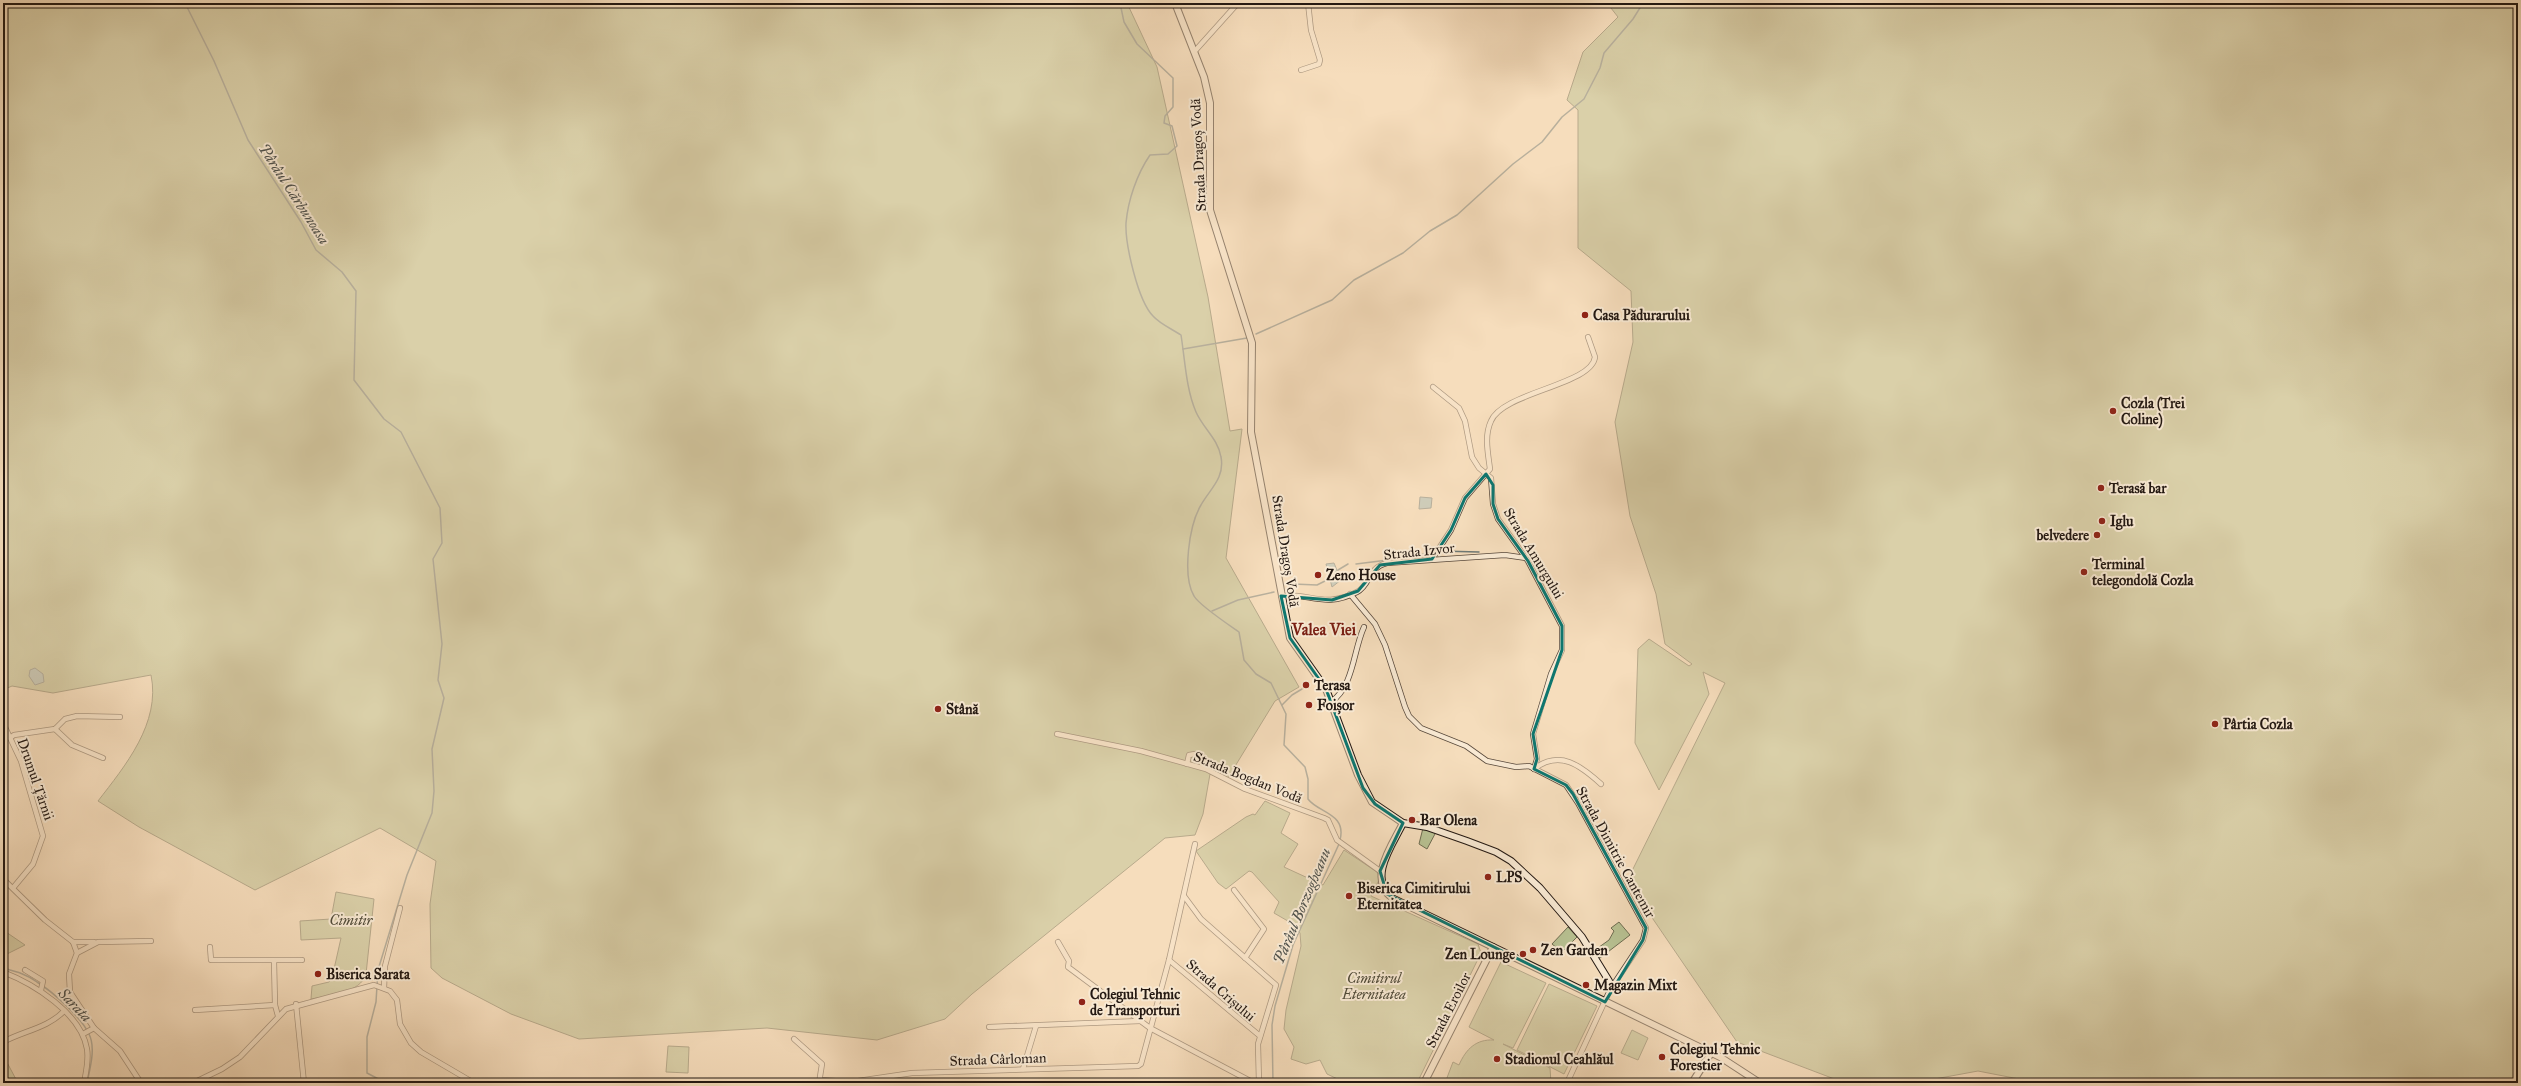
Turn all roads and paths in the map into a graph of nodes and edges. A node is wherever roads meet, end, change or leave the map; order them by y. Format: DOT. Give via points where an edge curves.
graph roads {
  1 [pos="1175,3"];
  2 [pos="1238,3"];
  3 [pos="1308,3"];
  4 [pos="1194,52"];
  5 [pos="1301,70"];
  6 [pos="1588,337"];
  7 [pos="1433,387"];
  8 [pos="1486,474"];
  9 [pos="1432,558"];
  10 [pos="1526,558"];
  11 [pos="1350,594"];
  12 [pos="1281,596"];
  13 [pos="1364,627"];
  14 [pos="1331,702"];
  15 [pos="120,717"];
  16 [pos="3,723"];
  17 [pos="55,729"];
  18 [pos="1057,734"];
  19 [pos="10,738"];
  20 [pos="1195,754"];
  21 [pos="103,758"];
  22 [pos="1187,764"];
  23 [pos="1534,769"];
  24 [pos="1601,784"];
  25 [pos="1404,823"];
  26 [pos="1195,844"];
  27 [pos="1380,871"];
  28 [pos="3,879"];
  29 [pos="12,888"];
  30 [pos="1234,890"];
  31 [pos="1184,896"];
  32 [pos="400,908"];
  33 [pos="151,941"];
  34 [pos="74,942"];
  35 [pos="98,942"];
  36 [pos="1058,942"];
  37 [pos="210,947"];
  38 [pos="1493,947"];
  39 [pos="77,953"];
  40 [pos="1245,958"];
  41 [pos="302,960"];
  42 [pos="1169,960"];
  43 [pos="274,961"];
  44 [pos="25,970"];
  45 [pos="3,972"];
  46 [pos="42,987"];
  47 [pos="384,988"];
  48 [pos="1610,990"];
  49 [pos="1605,1002"];
  50 [pos="296,1004"];
  51 [pos="275,1006"];
  52 [pos="195,1010"];
  53 [pos="64,1011"];
  54 [pos="278,1016"];
  55 [pos="1140,1021"];
  56 [pos="1036,1026"];
  57 [pos="989,1027"];
  58 [pos="94,1028"];
  59 [pos="1150,1028"];
  60 [pos="84,1034"];
  61 [pos="1260,1036"];
  62 [pos="794,1040"];
  63 [pos="3,1042"];
  64 [pos="1711,1053"];
  65 [pos="1023,1069"];
  66 [pos="819,1082"];
  67 [pos="1247,1082"];
  68 [pos="84,1083"];
  69 [pos="141,1083"];
  70 [pos="193,1083"];
  71 [pos="304,1083"];
  72 [pos="474,1083"];
  73 [pos="1254,1083"];
  74 [pos="1259,1083"];
  75 [pos="1424,1083"];
  76 [pos="1567,1083"];
  77 [pos="1692,1083"];
  78 [pos="1760,1083"];
  1 -- 4 [label="street, Strada Dragoș Vodă"];
  2 -- 4 [label="street"];
  3 -- 5 [label="street" via="1320,60 1319,64"];
  4 -- 12 [label="street, Strada Dragoș Vodă" via="1204,77 1210,103 1210,210 1252,343 1251,432 1260,468"];
  6 -- 8 [label="street" via="1595,357 1589,367 1565,382 1509,404 1492,418 1487,433 1490,469"];
  7 -- 8 [label="street, Strada Amurgului" via="1460,408 1472,458"];
  8 -- 9 [label="street" via="1465,498 1451,530"];
  8 -- 10 [label="street, Strada Amurgului" via="1491,478 1493,485 1493,504 1498,519"];
  9 -- 10 [label="street, Strada Izvor" via="1505,555"];
  9 -- 11 [label="street, Strada Izvor" via="1380,565 1373,570 1358,592"];
  10 -- 23 [label="street, Strada Amurgului" via="1556,611 1563,634 1562,650 1551,674 1533,734 1537,759"];
  11 -- 12 [label="street, Strada Izvor" via="1326,601"];
  11 -- 23 [label="street, Strada Dimitrie Cantemir" via="1375,624 1385,645 1405,707 1420,728 1466,746 1487,762 1516,767 1529,766"];
  12 -- 14 [label="street, Strada Dragoș Vodă" via="1290,638 1326,689"];
  13 -- 14 [label="street" via="1358,638 1348,679 1338,697"];
  14 -- 25 [label="street, Strada Dragoș Vodă" via="1368,796 1381,809"];
  15 -- 17 [label="street" via="77,716 64,720"];
  16 -- 19 [label="street, Drumul Țărnii"];
  17 -- 19 [label="street" via="14,735"];
  17 -- 21 [label="street" via="72,745"];
  18 -- 22 [label="street, Strada Bogdan Vodă" via="1120,746"];
  19 -- 29 [label="street, Drumul Țărnii" via="24,772 43,836 33,864"];
  20 -- 22 [label="street" via="1189,755"];
  22 -- 27 [label="street, Strada Bogdan Vodă" via="1206,769 1245,789 1328,820 1337,840"];
  23 -- 24 [label="street, Strada Dimitrie Cantemir" via="1543,763 1569,761 1588,772"];
  23 -- 48 [label="street, Strada Dimitrie Cantemir" via="1566,785 1573,794 1646,928 1643,940"];
  25 -- 27 [label="street"];
  25 -- 48 [label="street, Strada Dragoș Vodă" via="1427,827 1467,841 1511,861 1540,888 1582,937 1609,981"];
  26 -- 31 [label="street"];
  27 -- 38 [label="street" via="1382,884 1392,898"];
  28 -- 29 [label="street"];
  29 -- 34 [label="street" via="45,920"];
  30 -- 40 [label="street" via="1264,929"];
  31 -- 40 [label="street" via="1201,919"];
  31 -- 42 [label="street"];
  32 -- 47 [label="street" via="385,966"];
  33 -- 35 [label="street"];
  34 -- 35 [label="street"];
  34 -- 39 [label="street"];
  35 -- 39 [label="street"];
  36 -- 55 [label="street" via="1069,961 1068,967"];
  37 -- 43 [label="street" via="211,960"];
  38 -- 49 [label="street"];
  38 -- 75 [label="street, Strada Eroilor"];
  39 -- 58 [label="street" via="68,984 70,992"];
  40 -- 61 [label="street" via="1276,985"];
  41 -- 43 [label="street"];
  42 -- 59 [label="street"];
  42 -- 61 [label="street, Strada Crișului"];
  43 -- 51 [label="street"];
  44 -- 46 [label="street" via="41,979"];
  45 -- 46 [label="street"];
  46 -- 53 [label="street"];
  47 -- 50 [label="street" via="374,985"];
  47 -- 72 [label="street" via="397,1000 400,1024 411,1043 421,1052"];
  48 -- 49 [label="street, Strada Dimitrie Cantemir"];
  49 -- 64 [label="street"];
  49 -- 76 [label="street, Strada Dimitrie Cantemir"];
  50 -- 54 [label="street"];
  50 -- 71 [label="street"];
  51 -- 52 [label="street"];
  51 -- 54 [label="street"];
  53 -- 60 [label="street"];
  53 -- 63 [label="street" via="55,1021 22,1032"];
  54 -- 70 [label="street" via="240,1057"];
  55 -- 56 [label="street"];
  55 -- 59 [label="street"];
  56 -- 57 [label="street"];
  56 -- 65 [label="street"];
  58 -- 60 [label="street"];
  58 -- 69 [label="street" via="120,1051"];
  59 -- 65 [label="street, Strada Cârloman" via="1141,1064 1138,1066"];
  59 -- 67 [label="street"];
  60 -- 68 [label="street" via="88,1060"];
  61 -- 74 [label="street"];
  62 -- 66 [label="street" via="822,1064"];
  64 -- 77 [label="street"];
  64 -- 78 [label="street"];
  65 -- 66 [label="street, Strada Cârloman" via="912,1073 851,1082"];
  67 -- 73 [label="street"];
}
